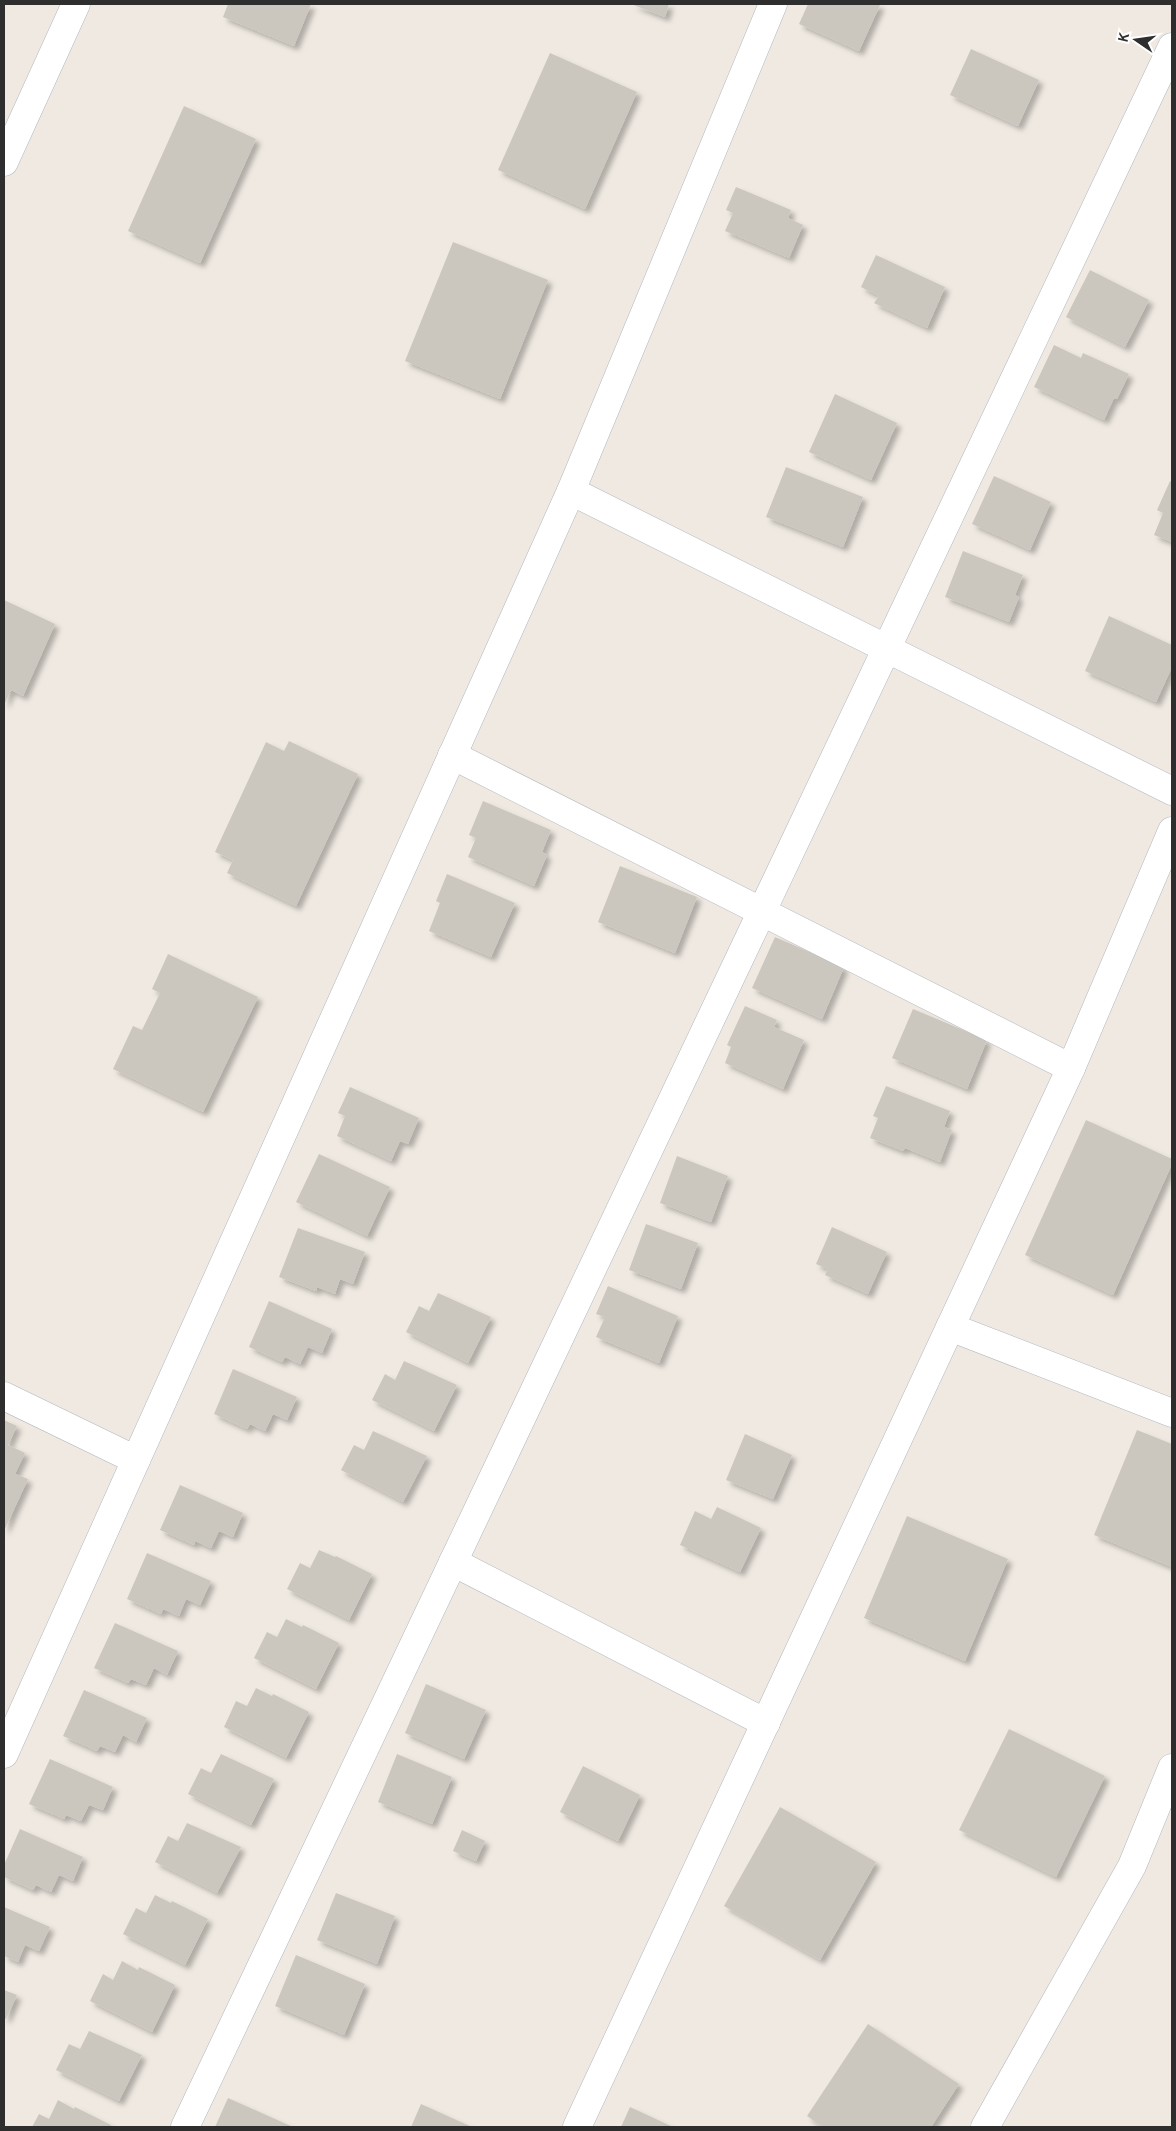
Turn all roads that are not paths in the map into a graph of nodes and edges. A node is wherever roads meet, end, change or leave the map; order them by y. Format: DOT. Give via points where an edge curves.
graph roads {
  1 [pos="76,4"];
  2 [pos="772,4"];
  3 [pos="1172,47"];
  4 [pos="4,162"];
  5 [pos="571,491"];
  6 [pos="886,648"];
  7 [pos="452,755"];
  8 [pos="1172,791"];
  9 [pos="1172,832"];
  10 [pos="762,910"];
  11 [pos="1071,1068"];
  12 [pos="950,1327"];
  13 [pos="4,1396"];
  14 [pos="1172,1413"];
  15 [pos="136,1460"];
  16 [pos="453,1562"];
  17 [pos="766,1722"];
  18 [pos="4,1754"];
  19 [pos="1172,1768"];
  20 [pos="185,2127"];
  21 [pos="577,2127"];
  22 [pos="985,2127"];
  1 -- 4 [label="street"];
  2 -- 5 [label="street"];
  3 -- 6 [label="street"];
  5 -- 6 [label="street"];
  5 -- 7 [label="street"];
  6 -- 8 [label="street"];
  6 -- 10 [label="street"];
  7 -- 10 [label="street"];
  7 -- 15 [label="street"];
  9 -- 11 [label="street"];
  10 -- 11 [label="street"];
  10 -- 16 [label="street"];
  11 -- 12 [label="street"];
  12 -- 14 [label="street"];
  12 -- 17 [label="street"];
  13 -- 15 [label="street"];
  15 -- 18 [label="street"];
  16 -- 17 [label="street"];
  16 -- 20 [label="street"];
  17 -- 21 [label="street"];
  19 -- 22 [label="street" via="1132,1866"];
}
